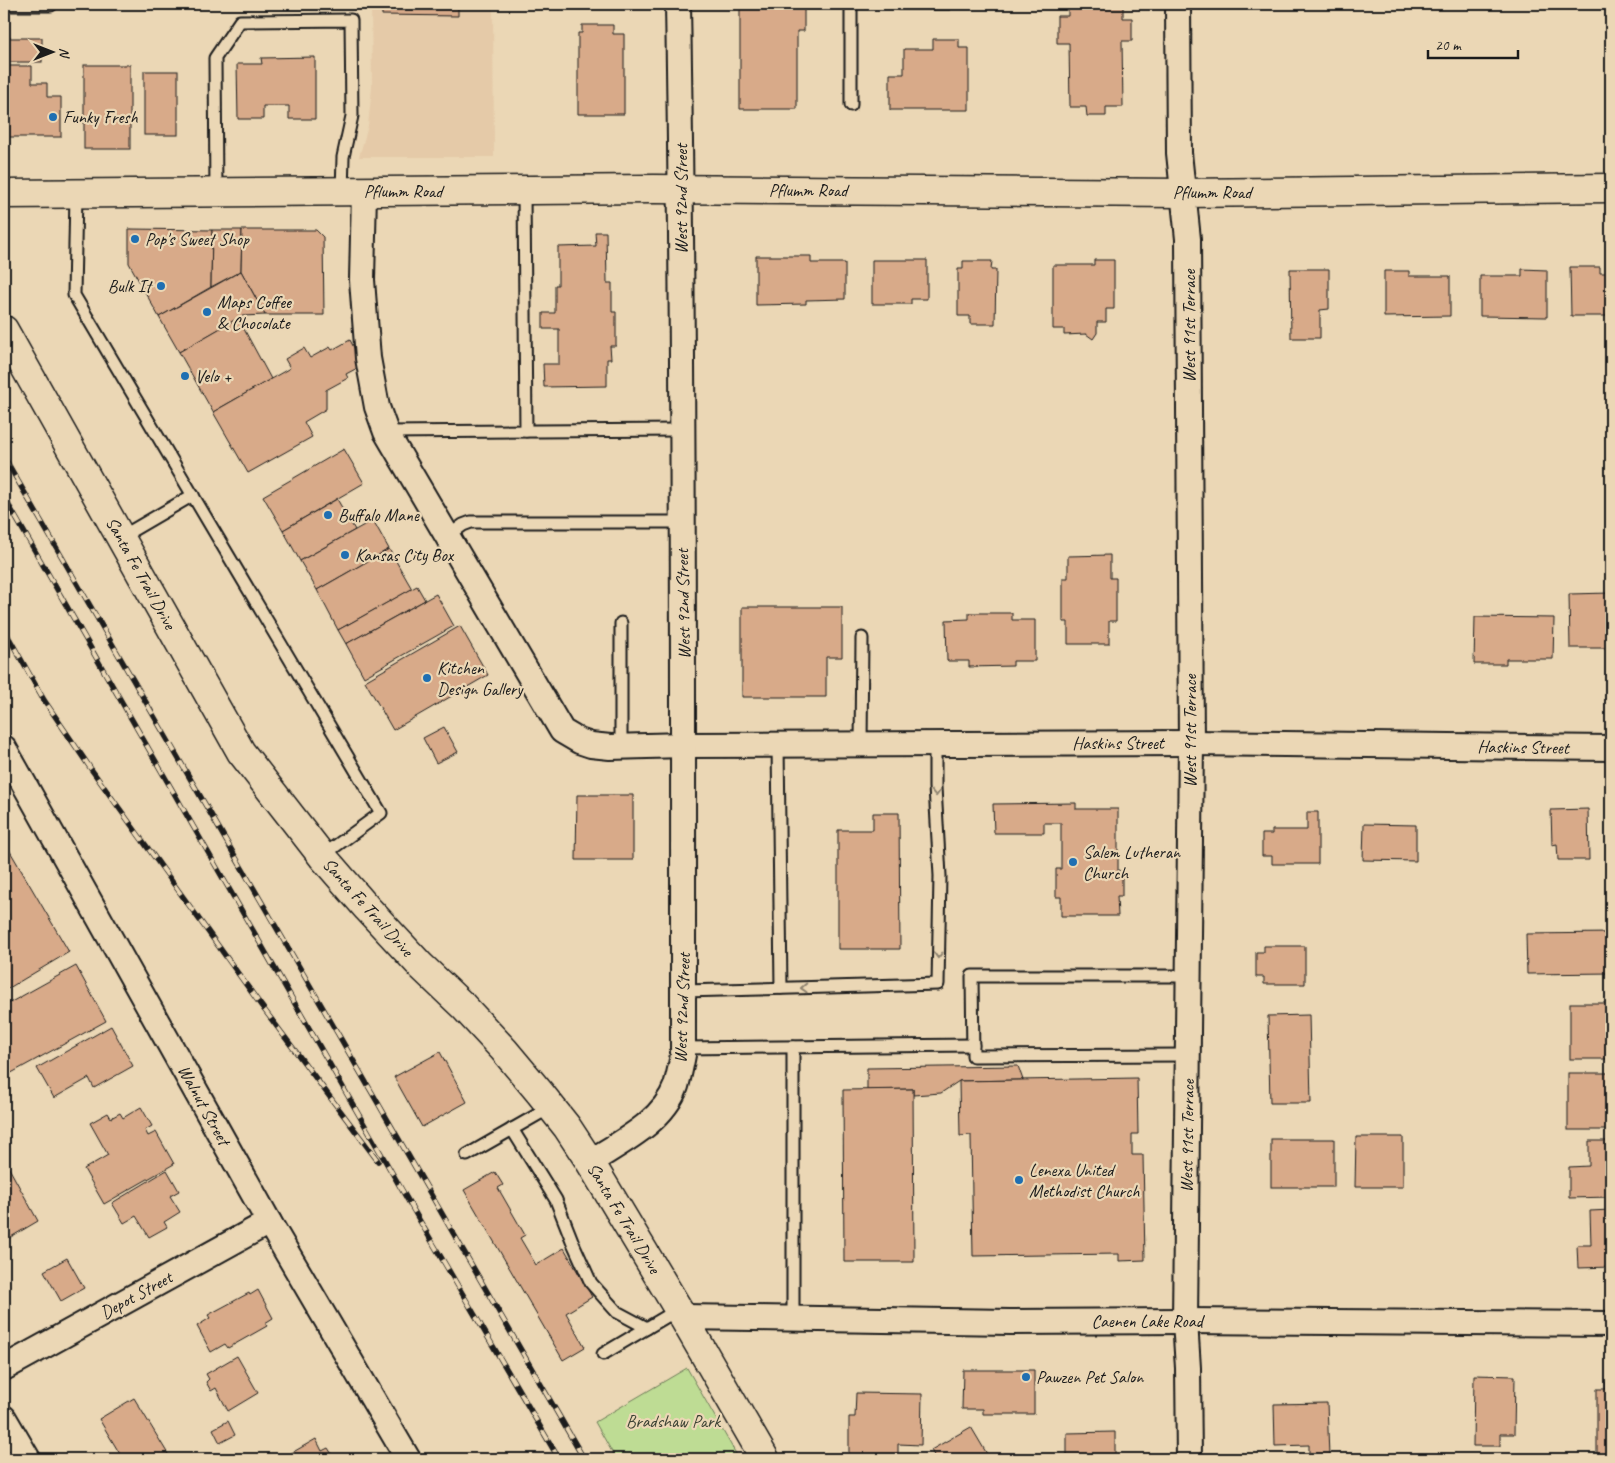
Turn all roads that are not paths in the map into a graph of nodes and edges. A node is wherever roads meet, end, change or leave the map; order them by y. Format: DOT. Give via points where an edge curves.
graph roads {
  1 [pos="678,4"];
  2 [pos="851,4"];
  3 [pos="1178,4"];
  4 [pos="4,5"];
  5 [pos="51,5"];
  6 [pos="851,106"];
  7 [pos="1611,188"];
  8 [pos="681,189"];
  9 [pos="524,190"];
  10 [pos="353,192"];
  11 [pos="216,193"];
  12 [pos="1183,193"];
  13 [pos="4,194"];
  14 [pos="76,194"];
  15 [pos="4,330"];
  16 [pos="682,430"];
  17 [pos="526,431"];
  18 [pos="386,432"];
  19 [pos="193,495"];
  20 [pos="682,522"];
  21 [pos="121,537"];
  22 [pos="447,537"];
  23 [pos="621,623"];
  24 [pos="862,638"];
  25 [pos="1191,743"];
  26 [pos="861,744"];
  27 [pos="935,744"];
  28 [pos="684,745"];
  29 [pos="778,745"];
  30 [pos="621,746"];
  31 [pos="4,748"];
  32 [pos="1611,748"];
  33 [pos="322,856"];
  34 [pos="1188,976"];
  35 [pos="781,988"];
  36 [pos="684,991"];
  37 [pos="973,1045"];
  38 [pos="793,1047"];
  39 [pos="684,1048"];
  40 [pos="1188,1055"];
  41 [pos="551,1107"];
  42 [pos="512,1129"];
  43 [pos="466,1155"];
  44 [pos="590,1162"];
  45 [pos="269,1222"];
  46 [pos="681,1313"];
  47 [pos="793,1318"];
  48 [pos="1185,1321"];
  49 [pos="1611,1324"];
  50 [pos="647,1328"];
  51 [pos="603,1354"];
  52 [pos="4,1368"];
  53 [pos="4,1418"];
  54 [pos="28,1459"];
  55 [pos="408,1459"];
  56 [pos="765,1459"];
  57 [pos="1189,1459"];
  1 -- 8 [label="street, West 92nd Street"];
  2 -- 6 [label="lane"];
  3 -- 12 [label="street, West 91st Terrace" via="1179,153"];
  4 -- 5 [label="lane"];
  7 -- 12 [label="main road, Pflumm Road"];
  8 -- 9 [label="main road, Pflumm Road"];
  8 -- 12 [label="main road, Pflumm Road"];
  8 -- 16 [label="street, West 92nd Street"];
  9 -- 10 [label="main road, Pflumm Road"];
  9 -- 17 [label="lane"];
  10 -- 11 [label="main road, Pflumm Road"];
  10 -- 11 [label="lane" via="343,157 352,116 351,20 240,21 215,58"];
  10 -- 18 [label="street, Haskins Street" via="368,358 377,407"];
  11 -- 14 [label="main road, Pflumm Road"];
  12 -- 25 [label="street, West 91st Terrace" via="1188,238"];
  13 -- 14 [label="main road, Pflumm Road"];
  14 -- 19 [label="lane" via="74,295"];
  15 -- 21 [label="main road, Santa Fe Trail Drive"];
  16 -- 17 [label="lane"];
  16 -- 20 [label="street, West 92nd Street"];
  17 -- 18 [label="lane"];
  18 -- 22 [label="street, Haskins Street"];
  19 -- 21 [label="lane"];
  19 -- 33 [label="lane" via="381,813"];
  20 -- 22 [label="lane" via="471,522"];
  20 -- 28 [label="street, West 92nd Street"];
  21 -- 33 [label="main road, Santa Fe Trail Drive" via="241,752"];
  22 -- 30 [label="street, Haskins Street" via="562,731 591,745"];
  23 -- 30 [label="lane"];
  24 -- 26 [label="lane"];
  25 -- 27 [label="street, Haskins Street"];
  25 -- 32 [label="street, Haskins Street"];
  25 -- 34 [label="street, West 91st Terrace"];
  26 -- 27 [label="street, Haskins Street"];
  26 -- 29 [label="street, Haskins Street"];
  27 -- 35 [label="lane, one-way" via="940,876 938,984"];
  28 -- 29 [label="street, Haskins Street"];
  28 -- 30 [label="street, Haskins Street"];
  28 -- 36 [label="street, West 92nd Street"];
  29 -- 35 [label="lane"];
  31 -- 45 [label="street, Walnut Street"];
  33 -- 41 [label="main road, Santa Fe Trail Drive" via="414,959 504,1050"];
  34 -- 37 [label="lane" via="972,976"];
  34 -- 40 [label="street, West 91st Terrace"];
  35 -- 36 [label="lane"];
  36 -- 39 [label="street, West 92nd Street"];
  37 -- 38 [label="lane"];
  37 -- 40 [label="lane" via="973,1056"];
  38 -- 39 [label="lane"];
  38 -- 47 [label="lane"];
  39 -- 44 [label="street, West 92nd Street" via="676,1087 661,1111 638,1132"];
  40 -- 48 [label="street, West 91st Terrace"];
  41 -- 42 [label="lane"];
  41 -- 44 [label="main road, Santa Fe Trail Drive"];
  42 -- 43 [label="lane"];
  42 -- 50 [label="lane" via="556,1200 592,1282 617,1312"];
  44 -- 46 [label="main road, Santa Fe Trail Drive"];
  45 -- 52 [label="street, Depot Street"];
  45 -- 55 [label="street, Walnut Street"];
  46 -- 47 [label="street, Caenen Lake Road"];
  46 -- 50 [label="lane"];
  46 -- 56 [label="main road, Santa Fe Trail Drive"];
  47 -- 48 [label="street, Caenen Lake Road"];
  48 -- 49 [label="street, Caenen Lake Road"];
  48 -- 57 [label="street, West 91st Terrace"];
  50 -- 51 [label="lane"];
  53 -- 54 [label="street"];
}
